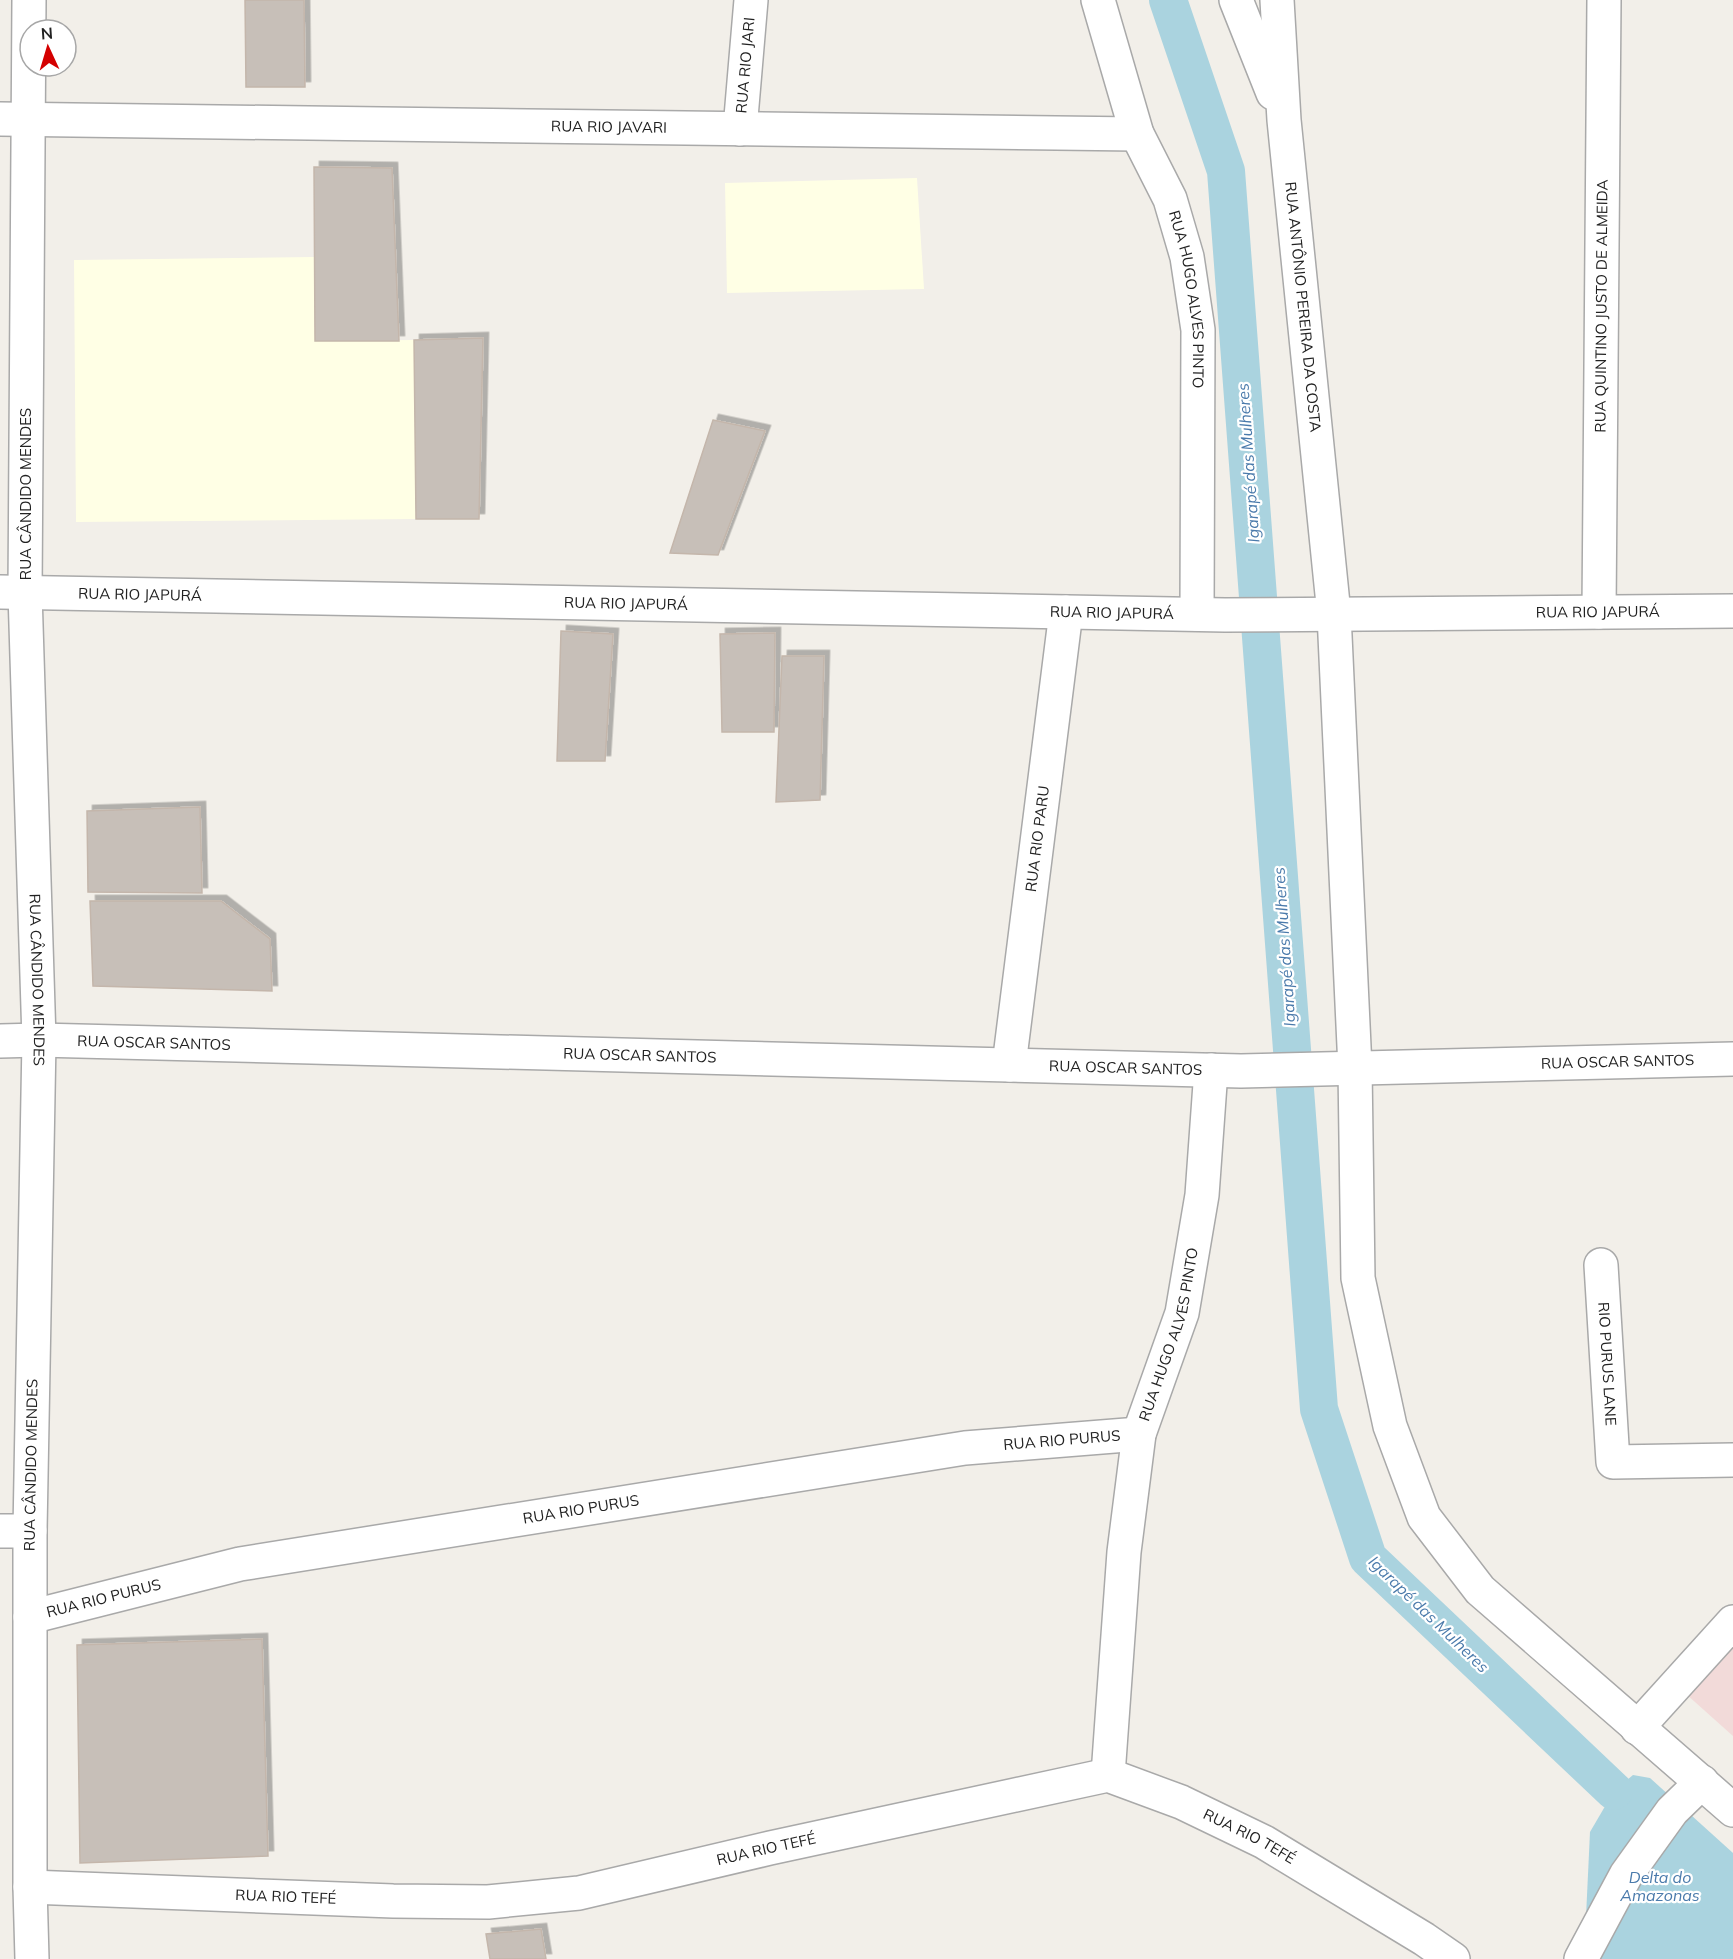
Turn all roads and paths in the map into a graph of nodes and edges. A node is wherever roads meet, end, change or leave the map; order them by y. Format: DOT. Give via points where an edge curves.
graph roads {
  1 [pos="29,0"];
  2 [pos="751,0"];
  3 [pos="1098,0"];
  4 [pos="1236,0"];
  5 [pos="1277,0"];
  6 [pos="1604,0"];
  7 [pos="15,119"];
  8 [pos="1284,120"];
  9 [pos="740,129"];
  10 [pos="1137,134"];
  11 [pos="13,592"];
  12 [pos="1733,611"];
  13 [pos="1066,612"];
  14 [pos="1599,612"];
  15 [pos="1211,614"];
  16 [pos="1326,614"];
  17 [pos="39,1040"];
  18 [pos="0,1041"];
  19 [pos="1733,1059"];
  20 [pos="1008,1065"];
  21 [pos="1355,1068"];
  22 [pos="1226,1071"];
  23 [pos="1601,1265"];
  24 [pos="1138,1434"];
  25 [pos="1733,1460"];
  26 [pos="15,1531"];
  27 [pos="30,1617"];
  28 [pos="1733,1622"];
  29 [pos="1637,1728"];
  30 [pos="1108,1775"];
  31 [pos="1702,1782"];
  32 [pos="1733,1810"];
  33 [pos="30,1887"];
  34 [pos="32,1959"];
  35 [pos="1453,1959"];
  36 [pos="1581,1959"];
  1 -- 7 [label="street, RUA CÂNDIDO MENDES"];
  2 -- 9 [label="street, RUA RIO JARI"];
  3 -- 10 [label="street, RUA HUGO ALVES PINTO"];
  4 -- 8 [label="street"];
  5 -- 8 [label="street, RUA ANTÔNIO PEREIRA DA COSTA"];
  6 -- 14 [label="street, RUA QUINTINO JUSTO DE ALMEIDA"];
  7 -- 9 [label="street, RUA RIO JAVARI"];
  7 -- 11 [label="street, RUA CÂNDIDO MENDES"];
  8 -- 16 [label="street, RUA ANTÔNIO PEREIRA DA COSTA"];
  9 -- 10 [label="street, RUA RIO JAVARI"];
  10 -- 15 [label="street, RUA HUGO ALVES PINTO" via="1170,199 1187,257 1198,330"];
  11 -- 13 [label="street, RUA RIO JAPURÁ"];
  11 -- 17 [label="street, RUA CÂNDIDO MENDES"];
  12 -- 14 [label="street, RUA RIO JAPURÁ"];
  13 -- 15 [label="street, RUA RIO JAPURÁ"];
  13 -- 20 [label="street, RUA RIO PARU"];
  14 -- 16 [label="street, RUA RIO JAPURÁ"];
  15 -- 16 [label="street, RUA RIO JAPURÁ"];
  16 -- 21 [label="street, RUA ANTÔNIO PEREIRA DA COSTA"];
  17 -- 18 [label="street, RUA OSCAR SANTOS"];
  17 -- 20 [label="street, RUA OSCAR SANTOS"];
  17 -- 26 [label="street, RUA CÂNDIDO MENDES"];
  19 -- 21 [label="street, RUA OSCAR SANTOS"];
  20 -- 22 [label="street, RUA OSCAR SANTOS"];
  21 -- 22 [label="street, RUA OSCAR SANTOS"];
  21 -- 29 [label="street, RUA ANTÔNIO PEREIRA DA COSTA" via="1358,1278 1390,1426 1424,1517 1480,1590"];
  22 -- 24 [label="street, RUA HUGO ALVES PINTO" via="1182,1313"];
  23 -- 25 [label="street, RIO PURUS LANE" via="1613,1462"];
  24 -- 27 [label="street, RUA RIO PURUS" via="965,1448 240,1564"];
  24 -- 30 [label="street, RUA HUGO ALVES PINTO" via="1124,1552"];
  26 -- 27 [label="street, RUA CÂNDIDO MENDES"];
  27 -- 33 [label="street, RUA CÂNDIDO MENDES"];
  28 -- 29 [label="street"];
  29 -- 31 [label="street, RUA ANTÔNIO PEREIRA DA COSTA"];
  30 -- 33 [label="street, RUA RIO TEFÉ" via="579,1893 488,1902 393,1901"];
  30 -- 35 [label="street, RUA RIO TEFÉ" via="1181,1802 1264,1842"];
  31 -- 32 [label="street, RUA ANTÔNIO PEREIRA DA COSTA"];
  31 -- 36 [label="street" via="1672,1811 1626,1875"];
  33 -- 34 [label="street, RUA CÂNDIDO MENDES"];
}
